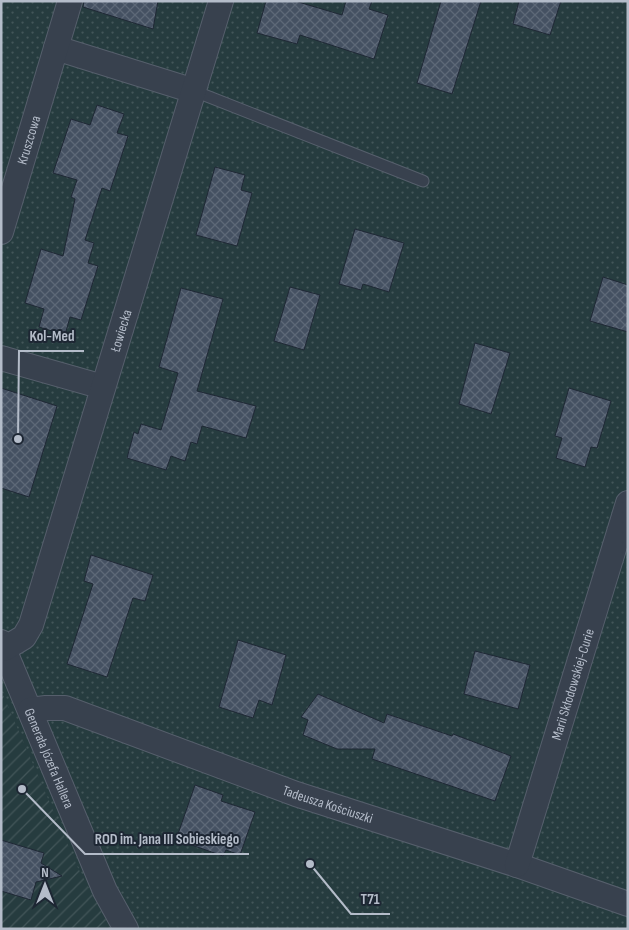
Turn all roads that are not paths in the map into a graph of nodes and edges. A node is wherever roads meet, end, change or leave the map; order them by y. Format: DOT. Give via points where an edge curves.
graph roads {
  1 [pos="70,1"];
  2 [pos="221,1"];
  3 [pos="56,48"];
  4 [pos="194,91"];
  5 [pos="423,181"];
  6 [pos="1,232"];
  7 [pos="1,358"];
  8 [pos="103,387"];
  9 [pos="628,503"];
  10 [pos="3,645"];
  11 [pos="30,710"];
  12 [pos="516,865"];
  13 [pos="628,904"];
  14 [pos="126,929"];
  1 -- 3 [label="street, Kruszcowa"];
  2 -- 4 [label="street, Łowiecka"];
  3 -- 4 [label="street"];
  3 -- 6 [label="street, Kruszcowa"];
  4 -- 5 [label="lane"];
  4 -- 8 [label="street, Łowiecka"];
  7 -- 8 [label="street"];
  8 -- 10 [label="street, Łowiecka" via="31,626 24,637"];
  9 -- 12 [label="street, Marii Skłodowskiej-Curie"];
  10 -- 11 [label="street, Generała Józefa Hallera"];
  11 -- 12 [label="street, Tadeusza Kościuszki" via="65,708 296,794"];
  11 -- 14 [label="street, Generała Józefa Hallera" via="105,891"];
  12 -- 13 [label="street, Tadeusza Kościuszki"];
}
